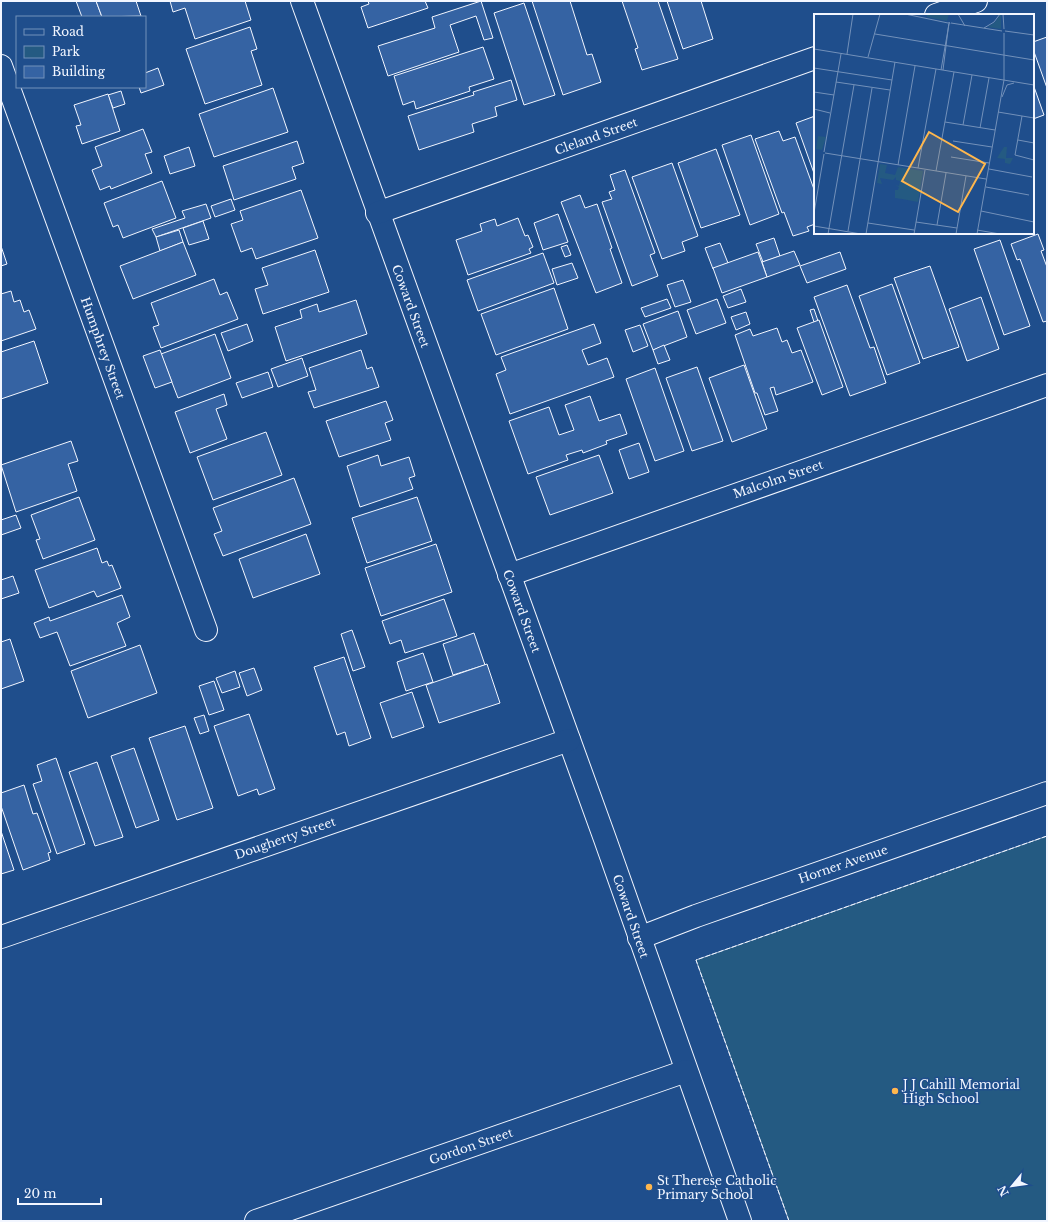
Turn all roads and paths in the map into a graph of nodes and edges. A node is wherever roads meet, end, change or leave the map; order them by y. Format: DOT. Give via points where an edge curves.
graph roads {
  1 [pos="302,1"];
  2 [pos="976,1"];
  3 [pos="939,14"];
  4 [pos="814,58"];
  5 [pos="1,66"];
  6 [pos="377,214"];
  7 [pos="1047,384"];
  8 [pos="509,575"];
  9 [pos="206,630"];
  10 [pos="569,740"];
  11 [pos="1047,793"];
  12 [pos="1,937"];
  13 [pos="639,938"];
  14 [pos="686,1071"];
  15 [pos="256,1221"];
  16 [pos="740,1221"];
  1 -- 6 [label="street, Coward Street"];
  2 -- 3 [label="street"];
  4 -- 6 [label="street, Cleland Street"];
  5 -- 9 [label="street, Humphrey Street"];
  6 -- 8 [label="street, Coward Street"];
  7 -- 8 [label="street, Malcolm Street"];
  8 -- 10 [label="street, Coward Street"];
  10 -- 12 [label="street, Dougherty Street"];
  10 -- 13 [label="street, Coward Street"];
  11 -- 13 [label="street, Horner Avenue"];
  13 -- 14 [label="street, Coward Street"];
  14 -- 15 [label="street, Gordon Street"];
  14 -- 16 [label="street, Coward Street"];
}
